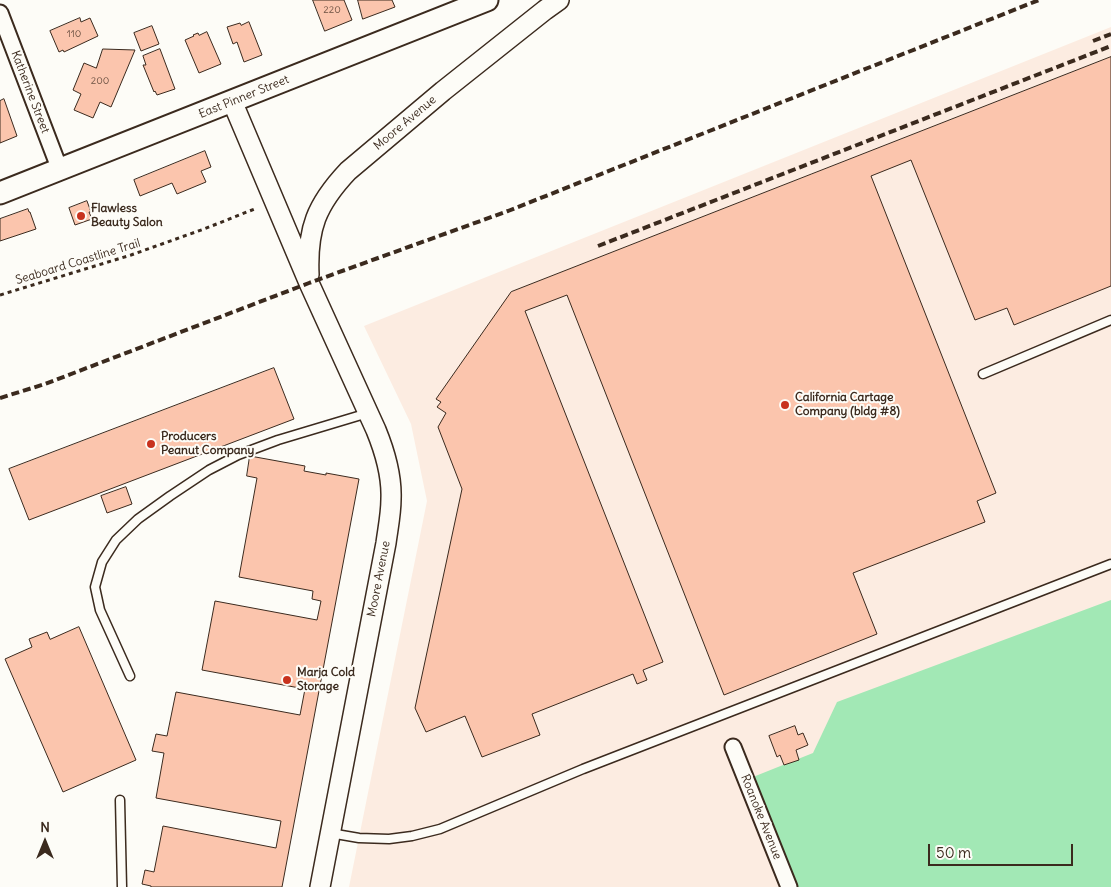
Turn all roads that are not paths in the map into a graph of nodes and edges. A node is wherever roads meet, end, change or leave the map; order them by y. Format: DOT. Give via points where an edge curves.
graph roads {
  1 [pos="488,0"];
  2 [pos="560,0"];
  3 [pos="0,13"];
  4 [pos="232,102"];
  5 [pos="60,170"];
  6 [pos="0,194"];
  7 [pos="309,283"];
  8 [pos="1111,320"];
  9 [pos="983,374"];
  10 [pos="368,413"];
  11 [pos="1111,564"];
  12 [pos="130,676"];
  13 [pos="733,747"];
  14 [pos="120,800"];
  15 [pos="330,833"];
  16 [pos="122,887"];
  17 [pos="320,887"];
  18 [pos="789,887"];
  1 -- 4 [label="main road, East Pinner Street"];
  2 -- 7 [label="street, Moore Avenue" via="444,91 335,185 314,221 309,244"];
  3 -- 5 [label="street, Katherine Street"];
  4 -- 5 [label="main road, East Pinner Street"];
  4 -- 7 [label="street, Moore Avenue"];
  5 -- 6 [label="main road, East Pinner Street"];
  7 -- 10 [label="street, Moore Avenue"];
  8 -- 9 [label="lane"];
  10 -- 12 [label="lane" via="238,455 170,496 116,540 102,562 95,587 100,610"];
  10 -- 15 [label="street, Moore Avenue" via="385,453 391,498 384,552"];
  11 -- 15 [label="lane" via="583,769 440,829 388,839"];
  13 -- 18 [label="street, Roanoke Avenue"];
  14 -- 16 [label="lane"];
  15 -- 17 [label="street, Moore Avenue"];
}
